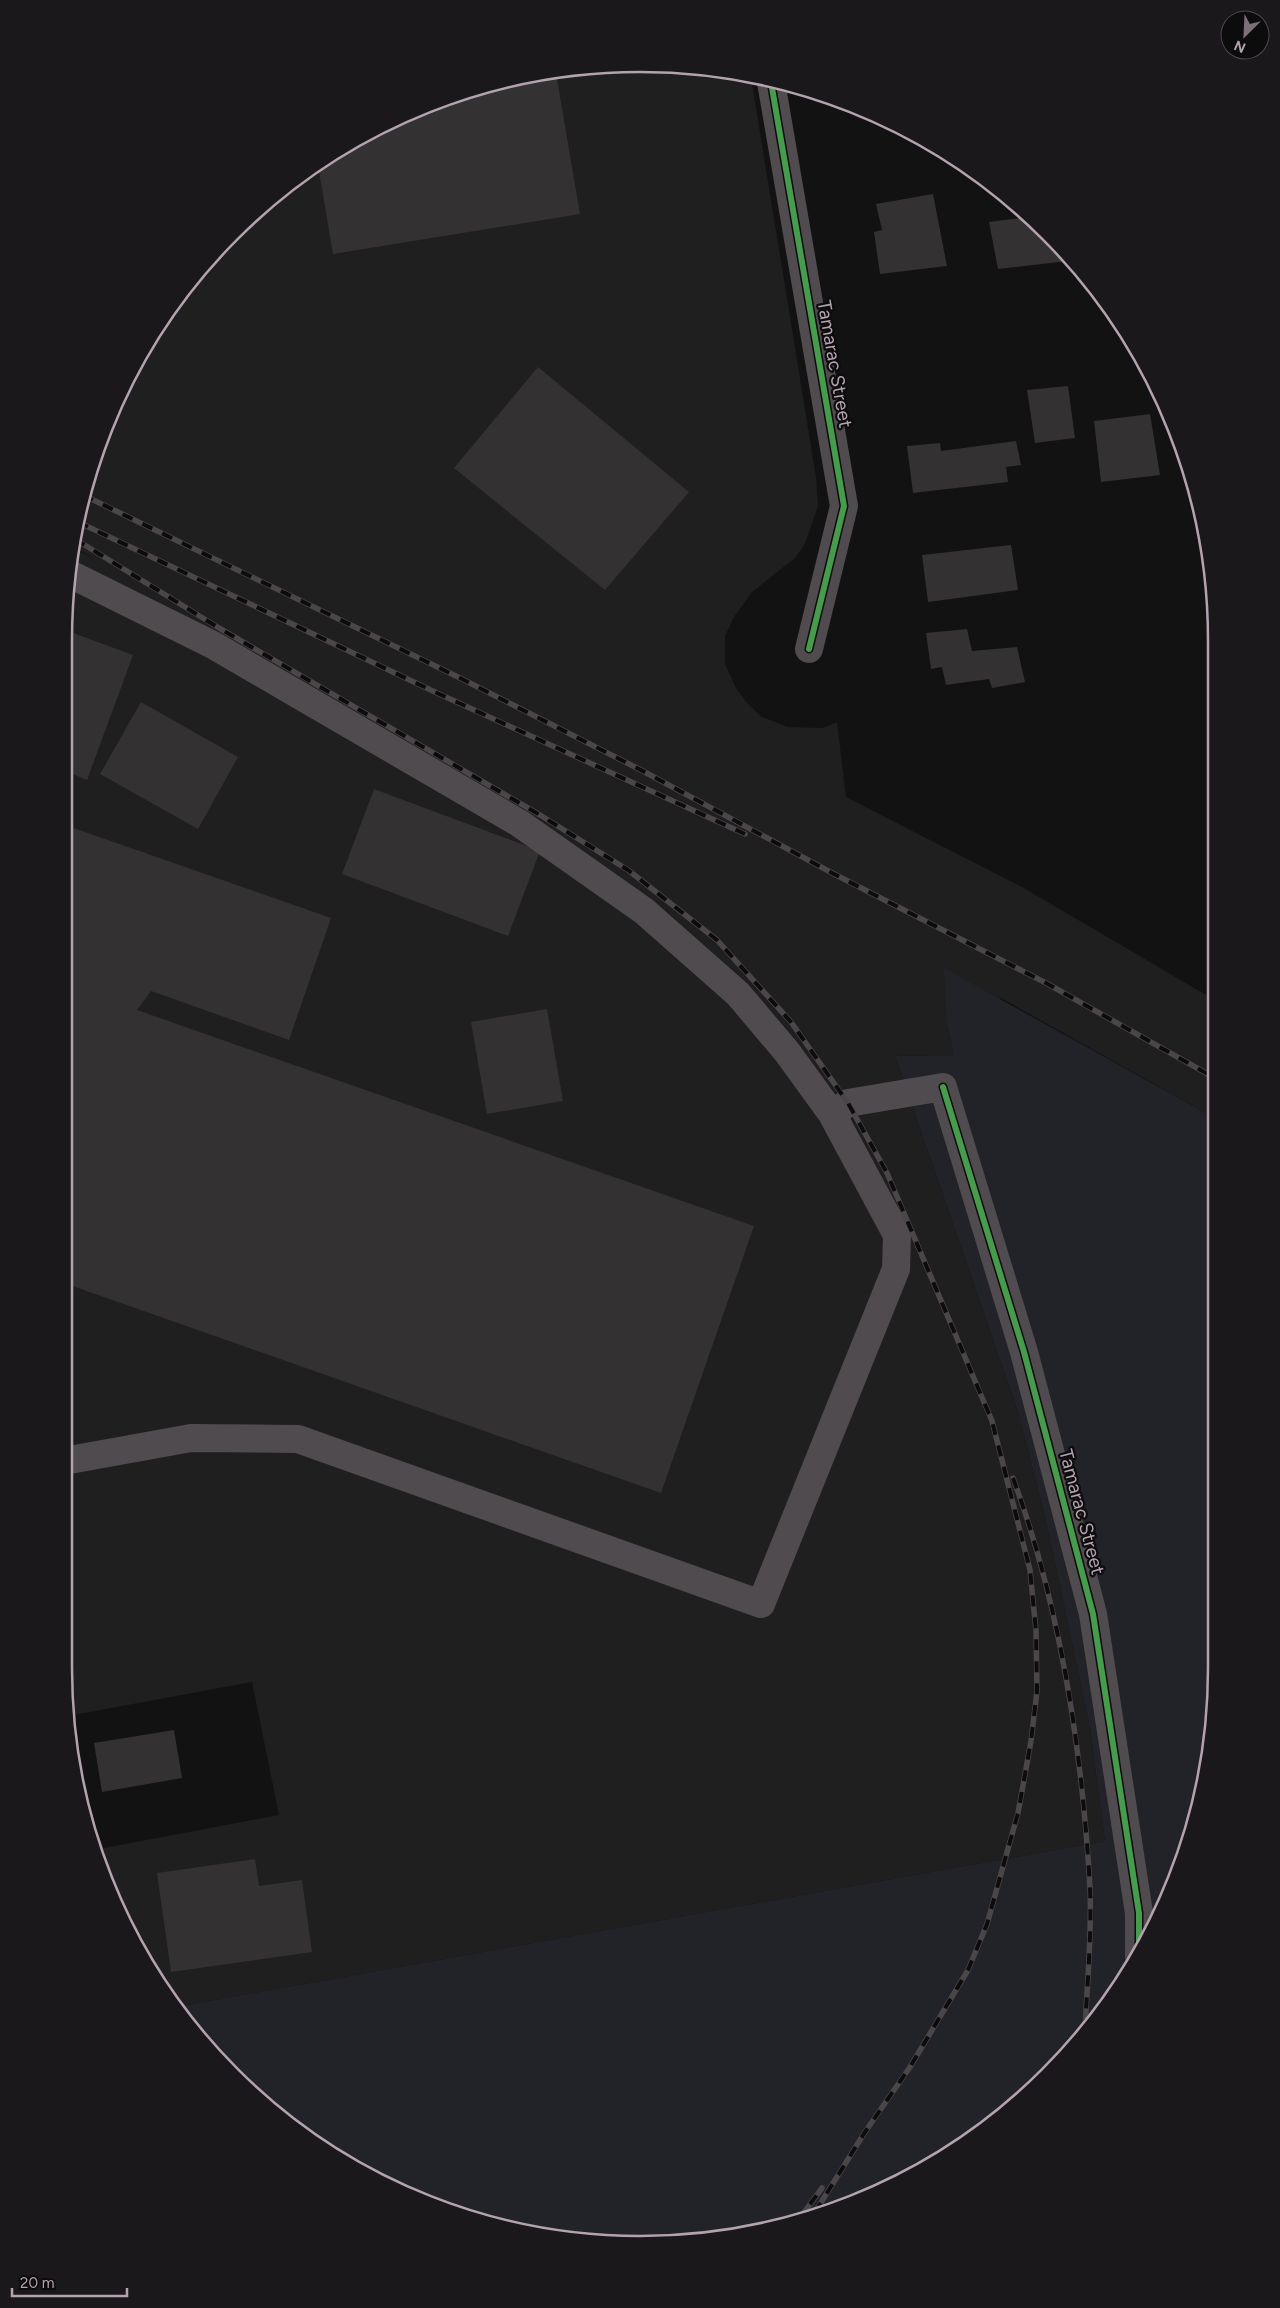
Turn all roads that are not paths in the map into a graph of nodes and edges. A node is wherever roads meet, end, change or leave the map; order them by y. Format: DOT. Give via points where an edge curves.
graph roads {
  1 [pos="772,88"];
  2 [pos="76,577"];
  3 [pos="809,649"];
  4 [pos="832,1114"];
  5 [pos="72,1460"];
  6 [pos="1139,1937"];
  1 -- 3 [label="street, Tamarac Street" via="844,506"];
  2 -- 4 [label="street" via="213,645 502,813 644,911 738,994 787,1052"];
  4 -- 5 [label="street" via="897,1235 896,1269 760,1604 298,1439 191,1438"];
  4 -- 6 [label="street, Tamarac Street" via="848,1103 943,1087 1024,1352 1093,1614 1139,1913"];
}
